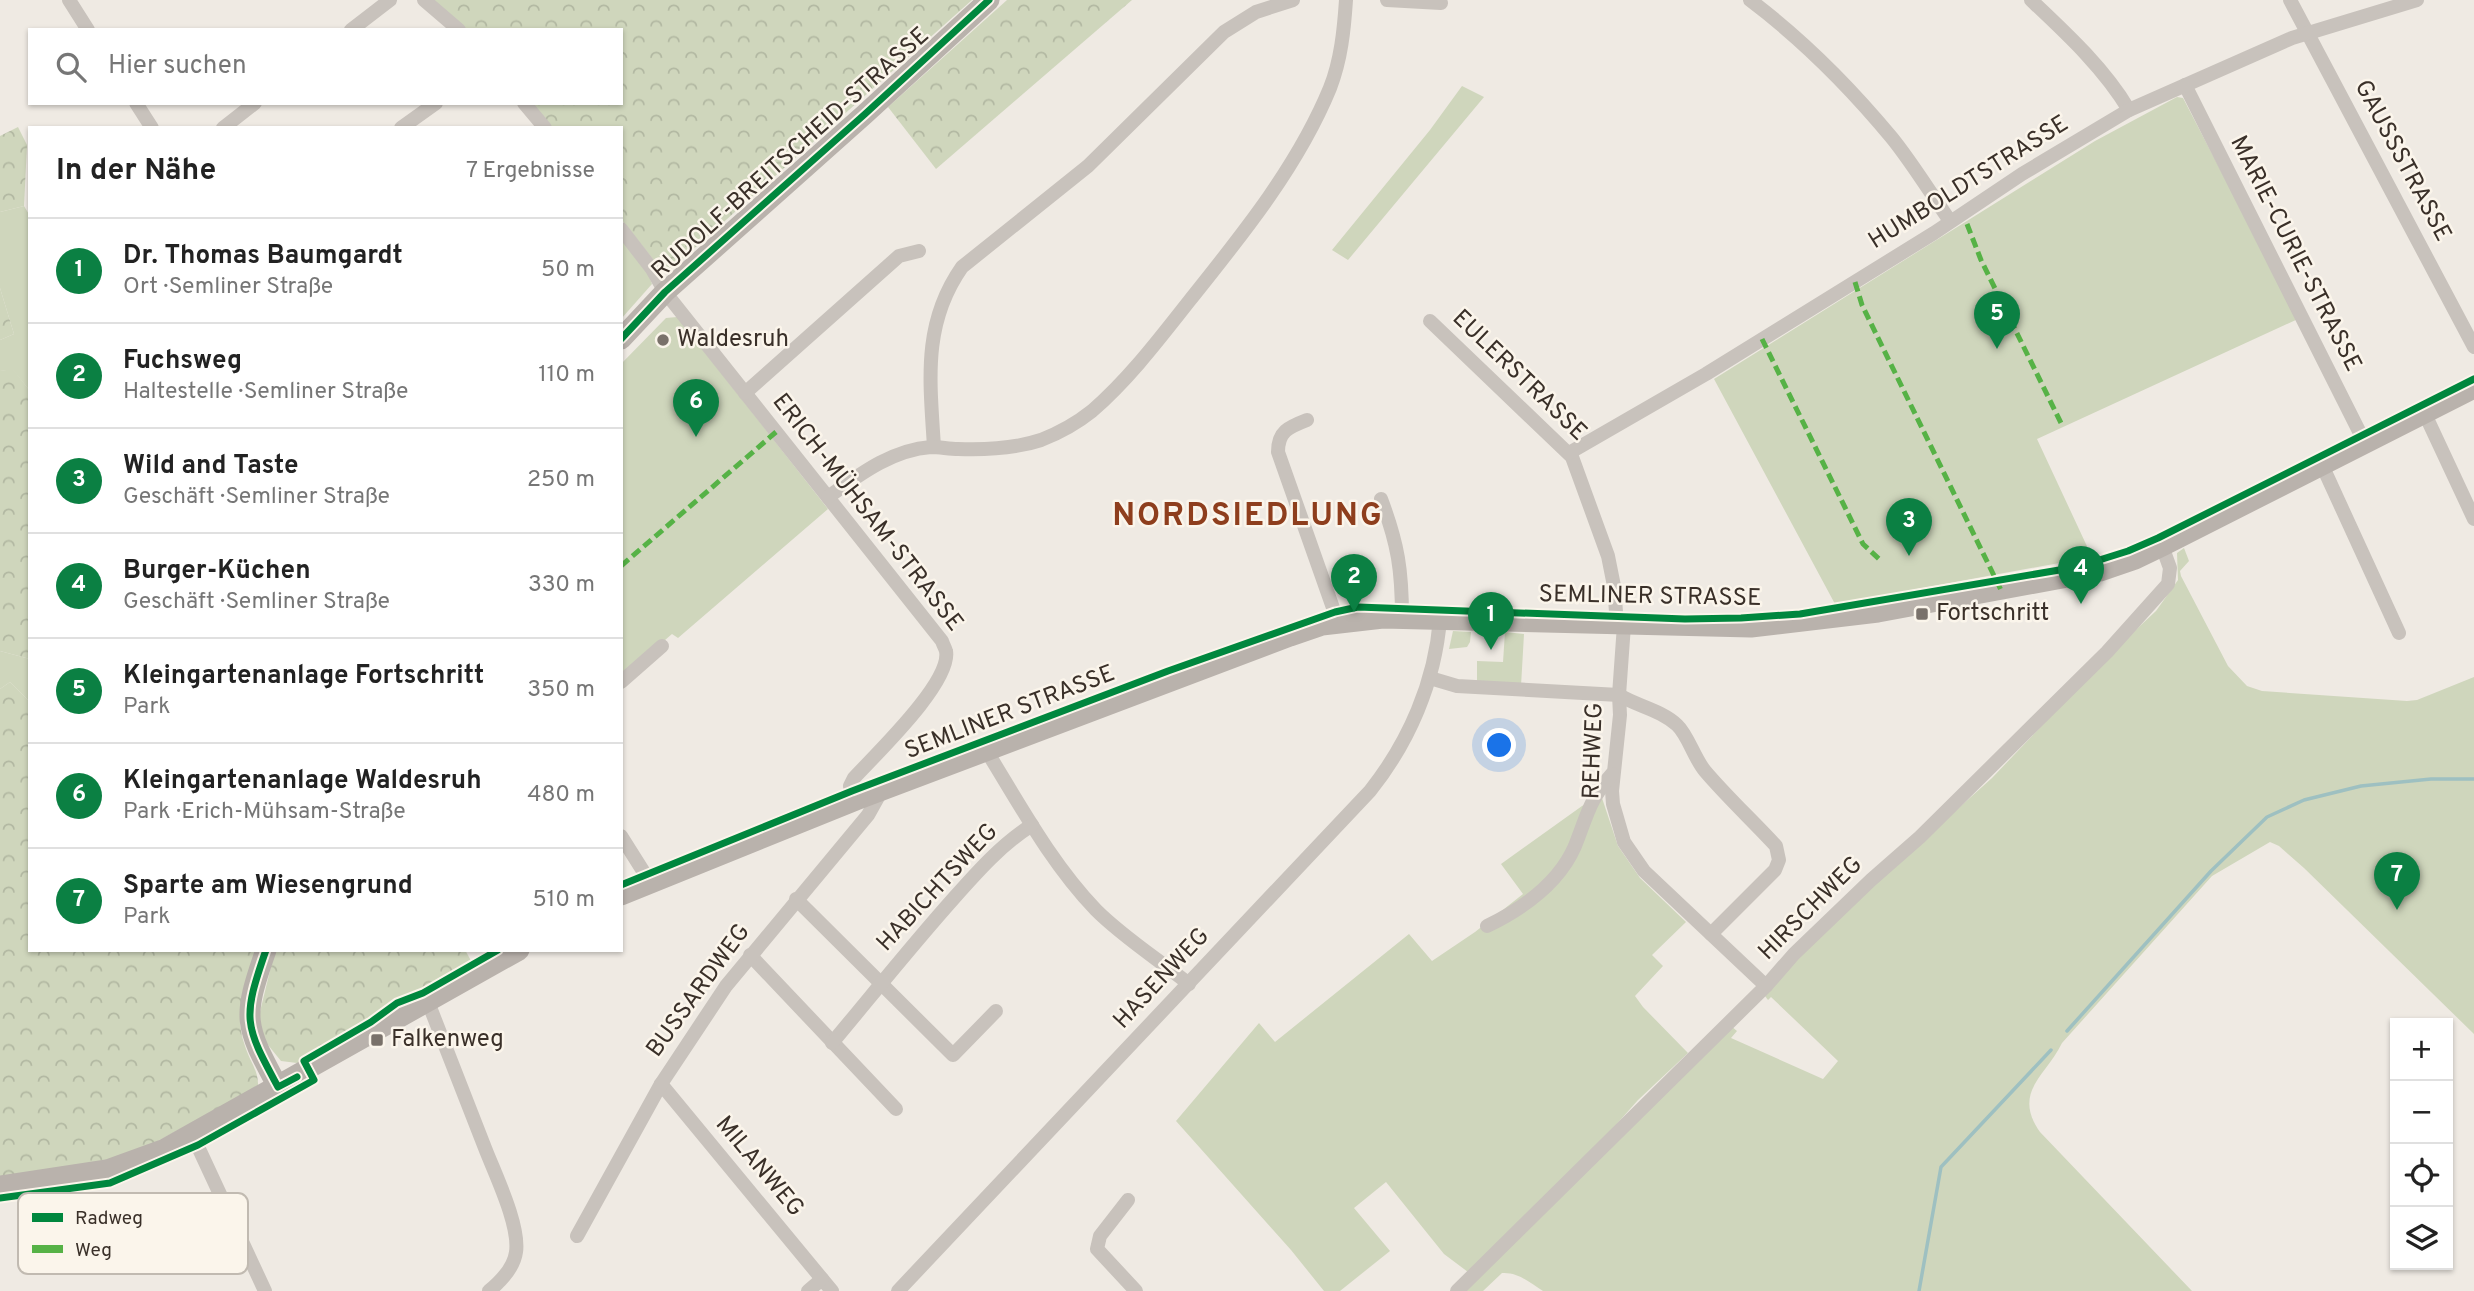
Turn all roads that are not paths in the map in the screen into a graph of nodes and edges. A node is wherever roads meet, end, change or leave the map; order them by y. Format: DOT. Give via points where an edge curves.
graph roads {
  1 [pos="69,0"];
  2 [pos="390,0"];
  3 [pos="424,0"];
  4 [pos="989,0"];
  5 [pos="1293,0"];
  6 [pos="1346,0"];
  7 [pos="1387,0"];
  8 [pos="1749,0"];
  9 [pos="2031,0"];
  10 [pos="2290,0"];
  11 [pos="2417,0"];
  12 [pos="1441,3"];
  13 [pos="87,28"];
  14 [pos="354,28"];
  15 [pos="457,28"];
  16 [pos="2309,33"];
  17 [pos="2185,85"];
  18 [pos="137,105"];
  19 [pos="252,105"];
  20 [pos="433,105"];
  21 [pos="526,105"];
  22 [pos="2129,110"];
  23 [pos="151,126"];
  24 [pos="226,126"];
  25 [pos="404,126"];
  26 [pos="543,126"];
  27 [pos="1950,221"];
  28 [pos="623,232"];
  29 [pos="919,251"];
  30 [pos="665,292"];
  31 [pos="1430,321"];
  32 [pos="623,336"];
  33 [pos="2474,347"];
  34 [pos="2474,388"];
  35 [pos="745,393"];
  36 [pos="2424,412"];
  37 [pos="1307,420"];
  38 [pos="2365,443"];
  39 [pos="934,447"];
  40 [pos="1569,453"];
  41 [pos="2322,465"];
  42 [pos="828,497"];
  43 [pos="1381,499"];
  44 [pos="2474,519"];
  45 [pos="2162,546"];
  46 [pos="1402,618"];
  47 [pos="1440,619"];
  48 [pos="1338,622"];
  49 [pos="1620,625"];
  50 [pos="2399,633"];
  51 [pos="662,646"];
  52 [pos="1430,678"];
  53 [pos="623,680"];
  54 [pos="1619,695"];
  55 [pos="986,750"];
  56 [pos="1612,774"];
  57 [pos="882,790"];
  58 [pos="856,800"];
  59 [pos="1032,825"];
  60 [pos="623,839"];
  61 [pos="650,882"];
  62 [pos="623,894"];
  63 [pos="796,899"];
  64 [pos="1487,926"];
  65 [pos="1711,934"];
  66 [pos="265,952"];
  67 [pos="516,952"];
  68 [pos="750,955"];
  69 [pos="1189,984"];
  70 [pos="880,985"];
  71 [pos="1766,986"];
  72 [pos="428,1002"];
  73 [pos="996,1011"];
  74 [pos="832,1043"];
  75 [pos="660,1084"];
  76 [pos="278,1087"];
  77 [pos="896,1109"];
  78 [pos="193,1136"];
  79 [pos="0,1186"];
  80 [pos="219,1193"];
  81 [pos="1128,1200"];
  82 [pos="577,1236"];
  83 [pos="248,1254"];
  84 [pos="822,1279"];
  85 [pos="265,1291"];
  86 [pos="489,1291"];
  87 [pos="808,1291"];
  88 [pos="832,1291"];
  89 [pos="898,1291"];
  90 [pos="1136,1291"];
  91 [pos="1457,1291"];
  1 -- 13 [label="street"];
  2 -- 14 [label="street"];
  3 -- 15 [label="street"];
  4 -- 30 [label="street, RUDOLF-BREITSCHEID-STRASSE"];
  5 -- 39 [label="street" via="1256,12 1224,32 1088,166 962,267 939,310 930,351"];
  6 -- 39 [label="street" via="1331,85 1299,148 1217,266 1135,366 1089,413 1041,440 995,450"];
  7 -- 12 [label="street"];
  8 -- 27 [label="street" via="1830,67 1893,140"];
  9 -- 22 [label="street" via="2077,45"];
  10 -- 16 [label="street, GAUSSSTRASSE"];
  11 -- 16 [label="street, HUMBOLDTSTRASSE"];
  16 -- 17 [label="street, HUMBOLDTSTRASSE"];
  16 -- 33 [label="street, GAUSSSTRASSE"];
  17 -- 22 [label="street, HUMBOLDTSTRASSE"];
  17 -- 38 [label="street, MARIE-CURIE-STRASSE"];
  18 -- 23 [label="street"];
  19 -- 24 [label="street"];
  20 -- 25 [label="street"];
  21 -- 26 [label="street"];
  22 -- 27 [label="street, HUMBOLDTSTRASSE"];
  27 -- 40 [label="street, HUMBOLDTSTRASSE" via="1706,374"];
  28 -- 30 [label="street, ERICH-MÜHSAM-STRASSE"];
  29 -- 35 [label="street" via="899,256"];
  30 -- 32 [label="street, RUDOLF-BREITSCHEID-STRASSE"];
  30 -- 35 [label="street, ERICH-MÜHSAM-STRASSE"];
  31 -- 40 [label="street, EULERSTRASSE"];
  34 -- 36 [label="street, SEMLINER STRASSE"];
  35 -- 42 [label="street, ERICH-MÜHSAM-STRASSE"];
  36 -- 38 [label="street, SEMLINER STRASSE"];
  36 -- 44 [label="street"];
  37 -- 48 [label="street" via="1280,435 1278,452"];
  38 -- 41 [label="street, SEMLINER STRASSE"];
  39 -- 42 [label="street" via="914,449 880,463"];
  40 -- 49 [label="street, EULERSTRASSE" via="1608,556"];
  41 -- 45 [label="street, SEMLINER STRASSE"];
  41 -- 50 [label="street"];
  42 -- 58 [label="street, ERICH-MÜHSAM-STRASSE" via="946,650 941,675 930,693 854,778 850,786"];
  43 -- 46 [label="street" via="1401,564"];
  45 -- 49 [label="street, SEMLINER STRASSE" via="2073,577 1843,617 1751,627"];
  45 -- 71 [label="street, HIRSCHWEG" via="2170,568 2168,584 2097,662"];
  46 -- 47 [label="street, SEMLINER STRASSE"];
  46 -- 48 [label="street, SEMLINER STRASSE"];
  47 -- 49 [label="street, SEMLINER STRASSE"];
  47 -- 52 [label="street, HASENWEG"];
  48 -- 55 [label="street, SEMLINER STRASSE"];
  49 -- 54 [label="street, REHWEG"];
  51 -- 53 [label="street"];
  52 -- 54 [label="street" via="1457,686"];
  52 -- 69 [label="street, HASENWEG" via="1408,732 1384,773"];
  54 -- 56 [label="street, REHWEG"];
  54 -- 65 [label="street" via="1679,726 1704,770 1776,846 1779,860 1775,870"];
  55 -- 57 [label="street, SEMLINER STRASSE"];
  55 -- 59 [label="street"];
  56 -- 64 [label="street" via="1587,809 1574,847 1554,877 1522,906"];
  56 -- 65 [label="street, REHWEG" via="1613,804 1632,855"];
  57 -- 58 [label="street, SEMLINER STRASSE"];
  57 -- 63 [label="street, BUSSARDWEG" via="868,815"];
  58 -- 61 [label="street, SEMLINER STRASSE"];
  59 -- 69 [label="street" via="1069,880 1097,910"];
  59 -- 70 [label="street, HABICHTSWEG" via="1010,839 967,884"];
  60 -- 61 [label="street"];
  61 -- 62 [label="street, SEMLINER STRASSE"];
  63 -- 68 [label="street, BUSSARDWEG"];
  63 -- 70 [label="street, HABICHTSWEG"];
  65 -- 71 [label="street, REHWEG"];
  66 -- 76 [label="street" via="248,1017 255,1045"];
  67 -- 72 [label="street"];
  68 -- 74 [label="street"];
  68 -- 75 [label="street, BUSSARDWEG"];
  69 -- 89 [label="street, HASENWEG"];
  70 -- 73 [label="street, HABICHTSWEG" via="953,1055"];
  70 -- 74 [label="street, HABICHTSWEG"];
  71 -- 91 [label="street, HIRSCHWEG"];
  72 -- 76 [label="street"];
  72 -- 86 [label="street" via="515,1231 517,1251 512,1266"];
  74 -- 77 [label="street"];
  75 -- 82 [label="street, BUSSARDWEG"];
  75 -- 84 [label="street, MILANWEG"];
  76 -- 78 [label="street"];
  78 -- 79 [label="street" via="107,1170"];
  78 -- 80 [label="street"];
  81 -- 90 [label="street" via="1100,1236 1097,1248"];
  83 -- 85 [label="street"];
  84 -- 87 [label="street"];
  84 -- 88 [label="street, MILANWEG"];
}
